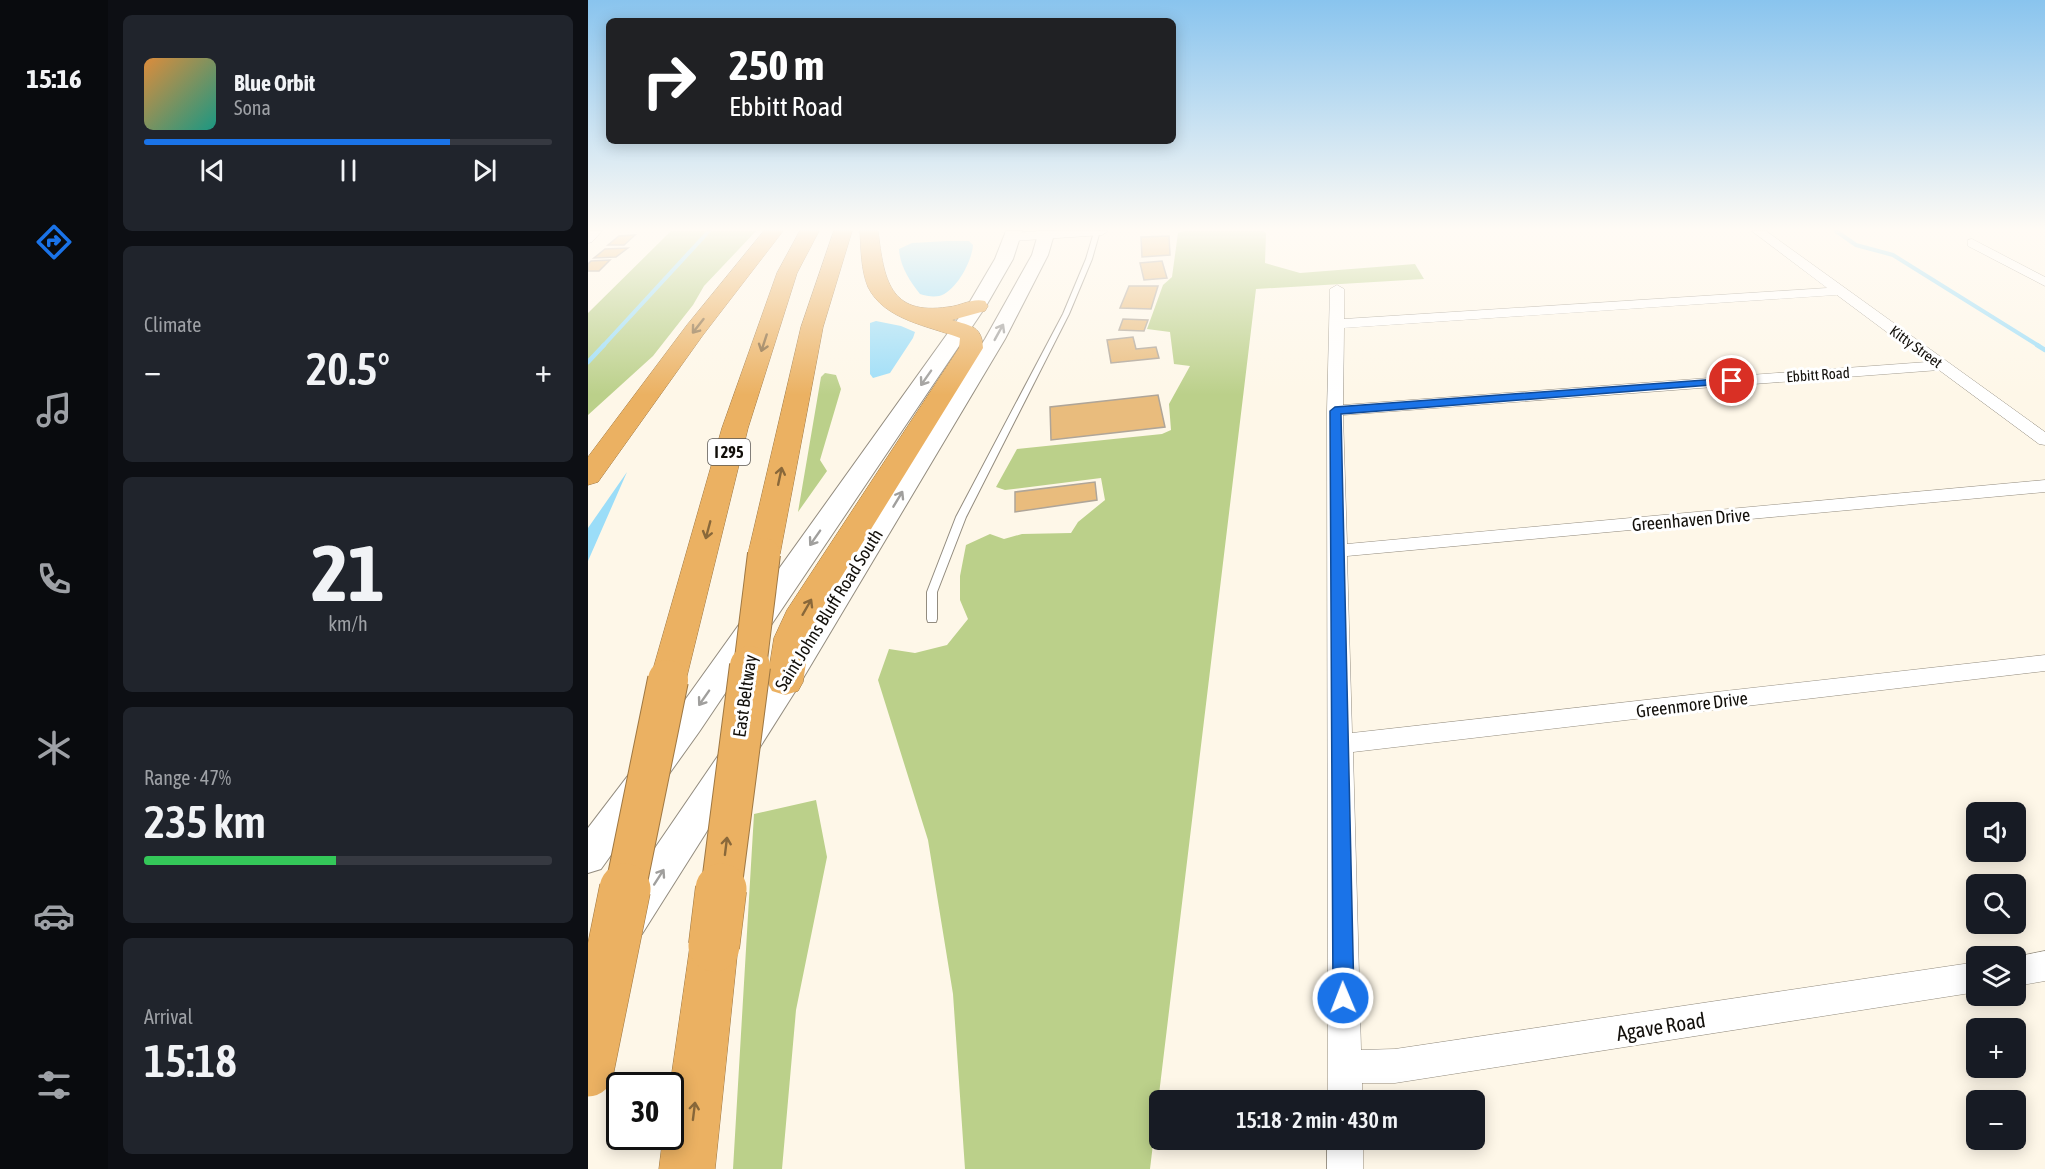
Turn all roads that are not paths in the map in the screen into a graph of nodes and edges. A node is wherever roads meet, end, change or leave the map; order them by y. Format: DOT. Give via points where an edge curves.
graph roads {
  1 [pos="730,286"];
  2 [pos="783,286"];
  3 [pos="825,286"];
  4 [pos="879,286"];
  5 [pos="989,286"];
  6 [pos="1024,286"];
  7 [pos="1078,286"];
  8 [pos="1832,286"];
  9 [pos="1337,289"];
  10 [pos="1839,291"];
  11 [pos="977,306"];
  12 [pos="912,314"];
  13 [pos="1336,324"];
  14 [pos="960,330"];
  15 [pos="1942,365"];
  16 [pos="1335,411"];
  17 [pos="2045,440"];
  18 [pos="588,476"];
  19 [pos="2045,486"];
  20 [pos="1337,551"];
  21 [pos="932,619"];
  22 [pos="2045,663"];
  23 [pos="785,682"];
  24 [pos="1339,744"];
  25 [pos="588,857"];
  26 [pos="2045,966"];
  27 [pos="2026,969"];
  28 [pos="588,975"];
  29 [pos="1966,979"];
  30 [pos="1344,1067"];
  31 [pos="588,1071"];
  32 [pos="1345,1090"];
  33 [pos="1345,1150"];
  34 [pos="687,1169"];
  35 [pos="1345,1169"];
  1 -- 18 [label="highway, one-way"];
  2 -- 31 [label="highway, I 295, one-way, bridge" via="735,428 668,680"];
  34 -- 3 [label="highway, East Beltway, one-way, bridge" via="764,554 812,327"];
  4 -- 12 [label="highway" via="897,307"];
  5 -- 11 [label="main road"];
  23 -- 6 [label="main road, Saint Johns Bluff Road South, one-way"];
  7 -- 21 [label="lane" via="961,517 932,592"];
  8 -- 10 [label="street, Kitty Street"];
  9 -- 13 [label="street"];
  10 -- 13 [label="street"];
  10 -- 15 [label="street, Kitty Street"];
  11 -- 12 [label="highway" via="942,315"];
  11 -- 14 [label="main road"];
  12 -- 14 [label="highway"];
  13 -- 16 [label="street"];
  23 -- 14 [label="highway, one-way" via="792,638 804,610 971,348 971,337"];
  14 -- 25 [label="main road, one-way" via="687,723"];
  15 -- 16 [label="street, Ebbitt Road"];
  15 -- 17 [label="street, Kitty Street"];
  16 -- 20 [label="street"];
  19 -- 20 [label="street, Greenhaven Drive"];
  20 -- 24 [label="street"];
  22 -- 24 [label="street, Greenmore Drive"];
  28 -- 23 [label="main road, Saint Johns Bluff Road South, one-way" via="640,906"];
  24 -- 30 [label="street"];
  26 -- 27 [label="street"];
  29 -- 30 [label="street, Agave Road" via="1395,1066"];
  30 -- 32 [label="street"];
  33 -- 35 [label="street"];
}
